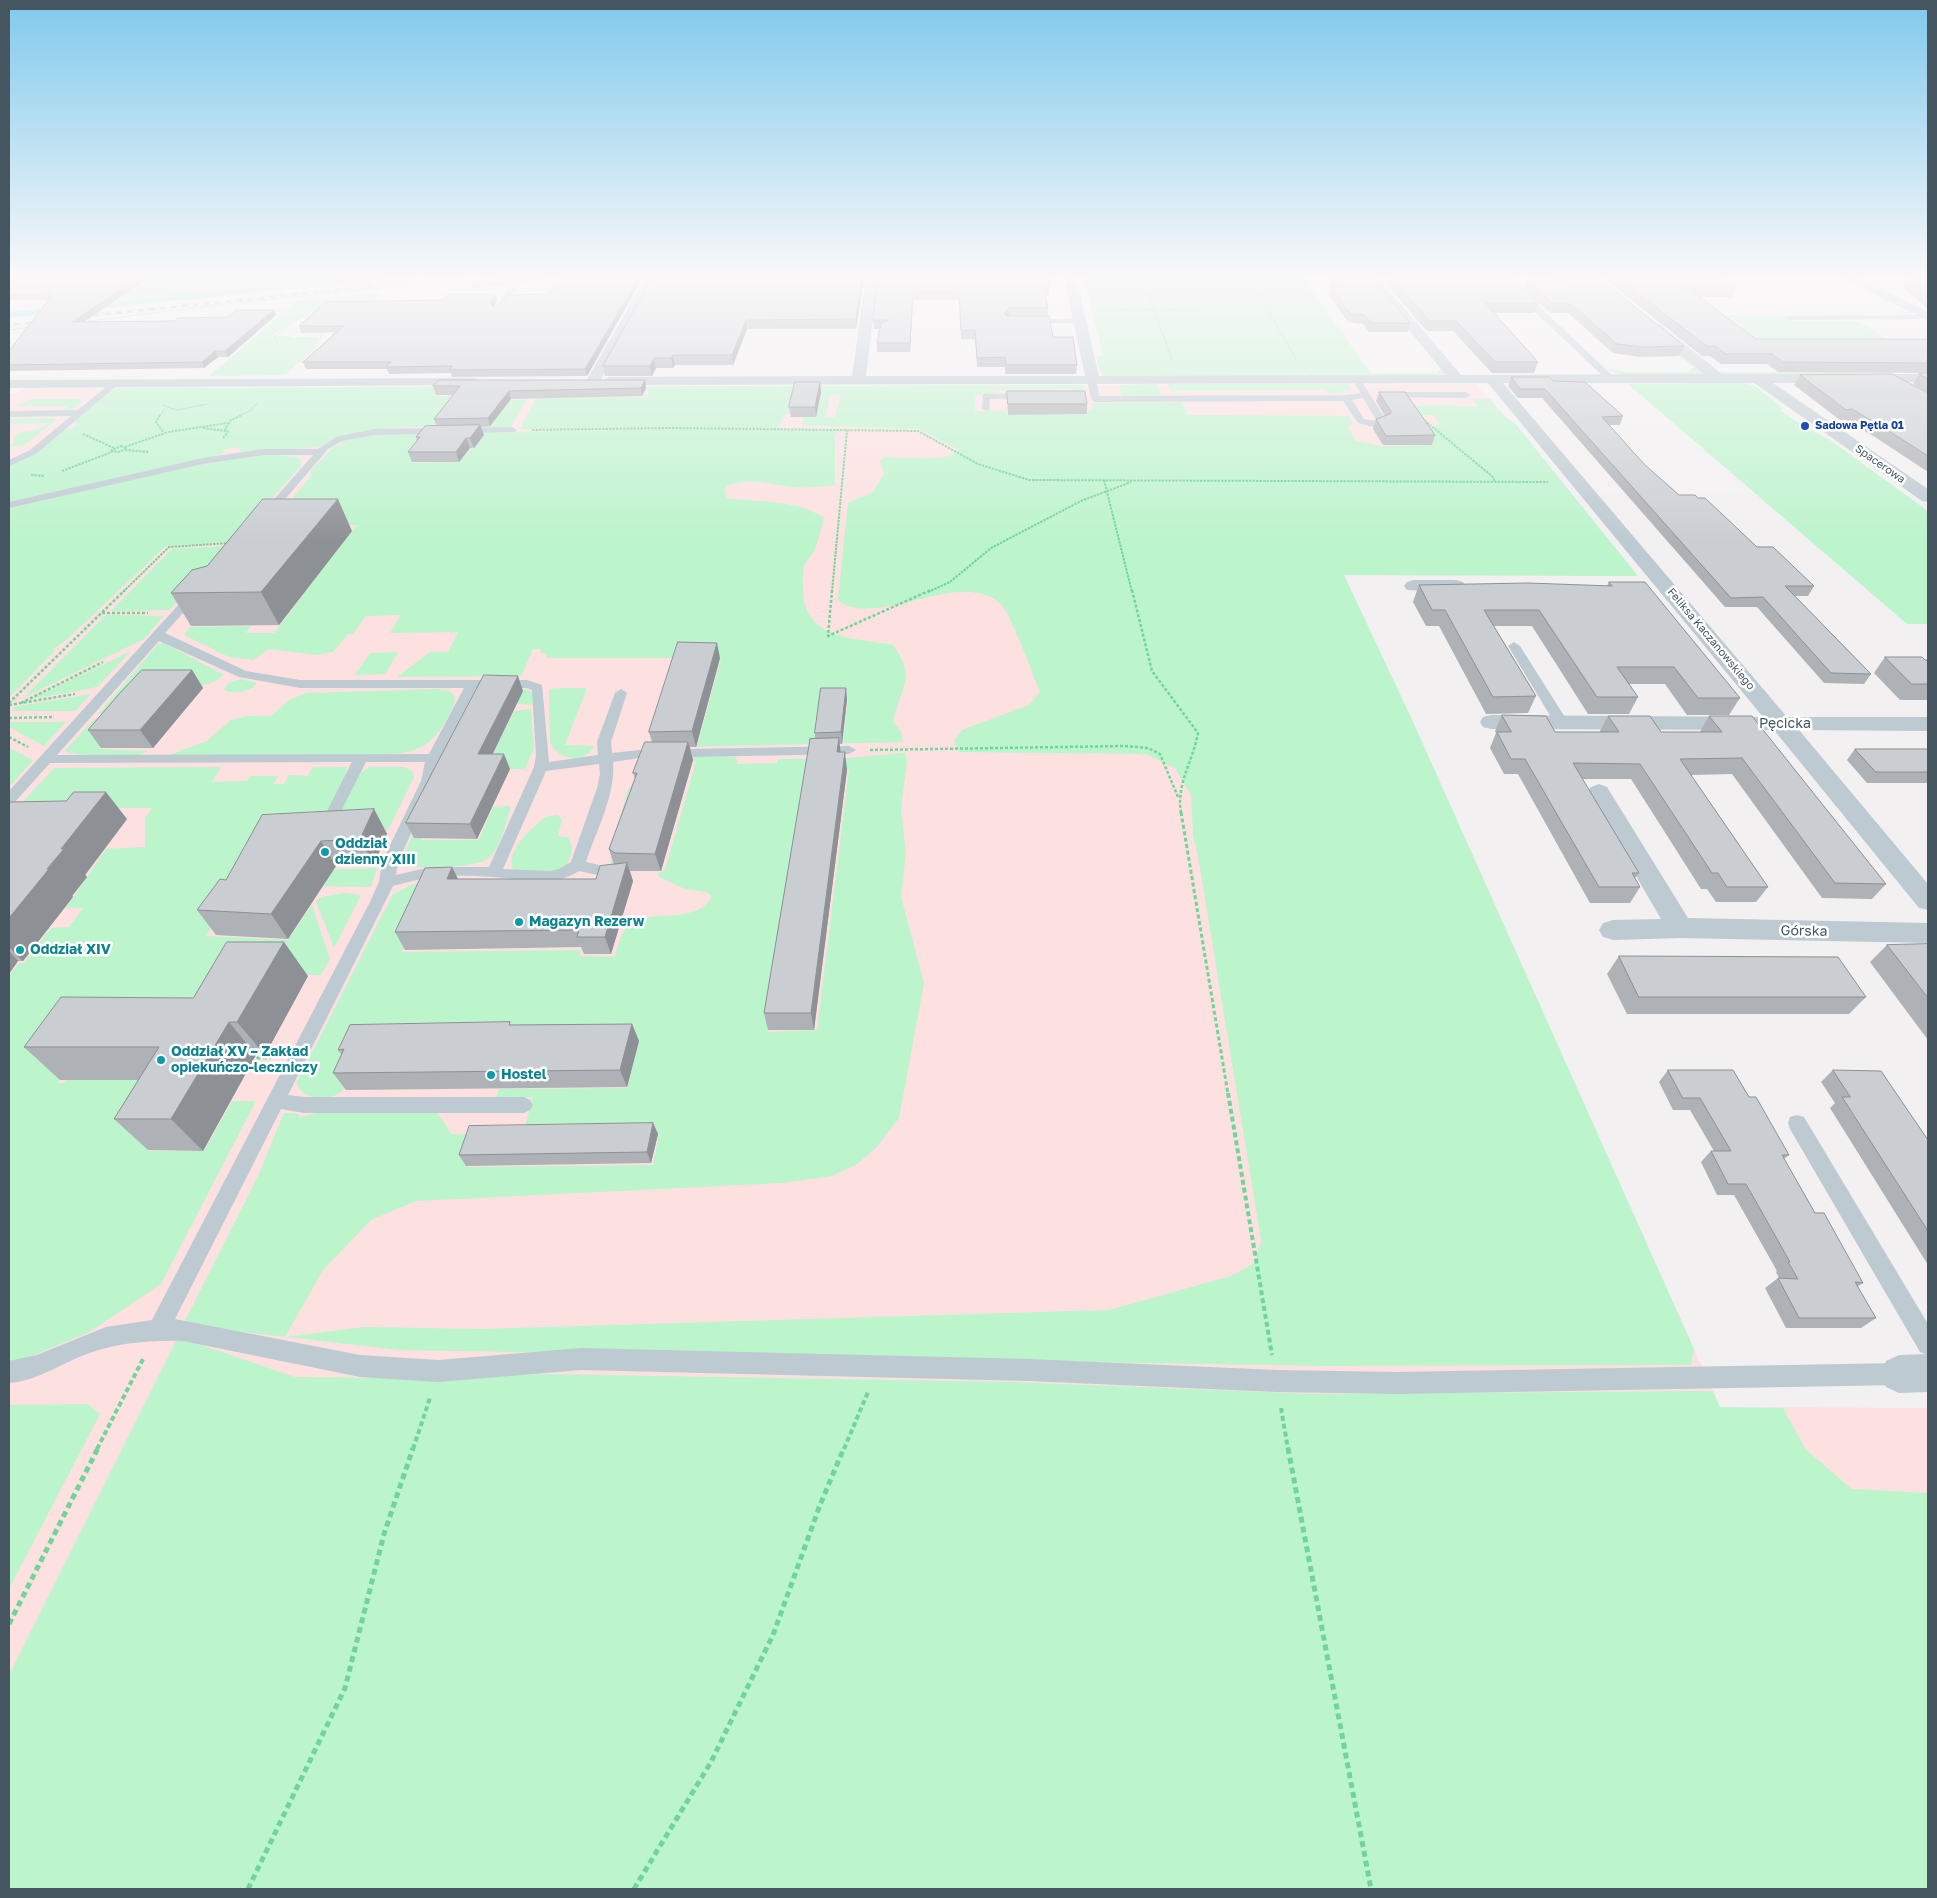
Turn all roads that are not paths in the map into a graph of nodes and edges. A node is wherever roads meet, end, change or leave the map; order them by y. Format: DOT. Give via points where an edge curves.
graph roads {
  1 [pos="602,366"];
  2 [pos="860,366"];
  3 [pos="1091,366"];
  4 [pos="1446,366"];
  5 [pos="1597,366"];
  6 [pos="1702,366"];
  7 [pos="1889,378"];
  8 [pos="1928,378"];
  9 [pos="1356,379"];
  10 [pos="1457,379"];
  11 [pos="1492,379"];
  12 [pos="1611,379"];
  13 [pos="1719,379"];
  14 [pos="1758,379"];
  15 [pos="1094,380"];
  16 [pos="593,381"];
  17 [pos="858,381"];
  18 [pos="486,382"];
  19 [pos="576,382"];
  20 [pos="116,383"];
  21 [pos="12,386"];
  22 [pos="1912,391"];
  23 [pos="1366,395"];
  24 [pos="1466,395"];
  25 [pos="1035,396"];
  26 [pos="1084,396"];
  27 [pos="1093,396"];
  28 [pos="1346,398"];
  29 [pos="986,410"];
  30 [pos="80,413"];
  31 [pos="9,414"];
  32 [pos="512,430"];
  33 [pos="321,452"];
  34 [pos="9,463"];
  35 [pos="1928,498"];
  36 [pos="9,505"];
  37 [pos="241,542"];
  38 [pos="202,585"];
  39 [pos="1414,586"];
  40 [pos="1472,586"];
  41 [pos="153,640"];
  42 [pos="1514,646"];
  43 [pos="472,684"];
  44 [pos="620,693"];
  45 [pos="1491,722"];
  46 [pos="1562,722"];
  47 [pos="1781,724"];
  48 [pos="1928,724"];
  49 [pos="849,750"];
  50 [pos="606,757"];
  51 [pos="361,758"];
  52 [pos="433,758"];
  53 [pos="46,760"];
  54 [pos="541,767"];
  55 [pos="1599,792"];
  56 [pos="9,800"];
  57 [pos="326,827"];
  58 [pos="577,865"];
  59 [pos="494,872"];
  60 [pos="612,873"];
  61 [pos="386,882"];
  62 [pos="1928,901"];
  63 [pos="1680,928"];
  64 [pos="1613,930"];
  65 [pos="1928,933"];
  66 [pos="276,1101"];
  67 [pos="524,1105"];
  68 [pos="1797,1123"];
  69 [pos="158,1330"];
  70 [pos="1928,1344"];
  71 [pos="9,1372"];
  72 [pos="1914,1373"];
  73 [pos="1277,1381"];
  1 -- 16 [label="street"];
  2 -- 17 [label="street"];
  3 -- 15 [label="street"];
  4 -- 10 [label="street"];
  5 -- 12 [label="lane"];
  6 -- 13 [label="street"];
  7 -- 8 [label="street"];
  7 -- 14 [label="street"];
  7 -- 22 [label="street"];
  9 -- 10 [label="street"];
  9 -- 15 [label="street"];
  9 -- 23 [label="lane"];
  10 -- 11 [label="street"];
  11 -- 12 [label="street"];
  11 -- 47 [label="street, Feliksa Kaczanowskiego" via="1578,482 1657,586"];
  12 -- 13 [label="street"];
  13 -- 14 [label="street"];
  14 -- 35 [label="street, Spacerowa"];
  15 -- 17 [label="street"];
  15 -- 27 [label="lane"];
  16 -- 17 [label="street"];
  16 -- 19 [label="street"];
  18 -- 20 [label="street"];
  20 -- 21 [label="street"];
  20 -- 30 [label="lane"];
  23 -- 24 [label="lane"];
  23 -- 28 [label="lane"];
  23 -- 28 [label="lane" via="1382,422 1361,421"];
  25 -- 29 [label="lane" via="986,396"];
  26 -- 27 [label="lane"];
  27 -- 28 [label="lane" via="1095,399"];
  30 -- 31 [label="lane"];
  30 -- 34 [label="lane" via="30,454"];
  32 -- 33 [label="lane" via="366,433 339,439"];
  33 -- 36 [label="lane" via="232,452"];
  33 -- 37 [label="lane"];
  38 -- 41 [label="lane"];
  39 -- 40 [label="street"];
  41 -- 43 [label="lane" via="165,638 236,672 272,681 300,684"];
  41 -- 53 [label="lane"];
  42 -- 46 [label="lane"];
  43 -- 52 [label="lane"];
  43 -- 54 [label="lane" via="527,684 538,688"];
  44 -- 50 [label="lane" via="604,742"];
  45 -- 46 [label="street, Pęcicka"];
  46 -- 47 [label="street, Pęcicka"];
  47 -- 48 [label="street, Pęcicka"];
  47 -- 62 [label="street, Feliksa Kaczanowskiego"];
  49 -- 50 [label="lane"];
  50 -- 54 [label="lane"];
  50 -- 58 [label="lane" via="604,788"];
  51 -- 52 [label="lane"];
  51 -- 53 [label="lane"];
  51 -- 57 [label="lane"];
  52 -- 61 [label="lane" via="428,781 390,862"];
  53 -- 56 [label="lane"];
  54 -- 59 [label="lane"];
  55 -- 63 [label="street"];
  58 -- 59 [label="lane" via="563,874 550,876 514,876"];
  58 -- 60 [label="lane"];
  59 -- 61 [label="lane" via="431,872"];
  61 -- 66 [label="lane"];
  63 -- 64 [label="street, Górska"];
  63 -- 65 [label="street, Górska"];
  66 -- 67 [label="lane" via="304,1105"];
  66 -- 69 [label="lane"];
  68 -- 70 [label="lane"];
  69 -- 71 [label="lane" via="110,1337"];
  69 -- 73 [label="lane" via="183,1330 360,1366 438,1371 582,1359 1029,1370"];
  72 -- 73 [label="lane" via="1606,1381"];
}
